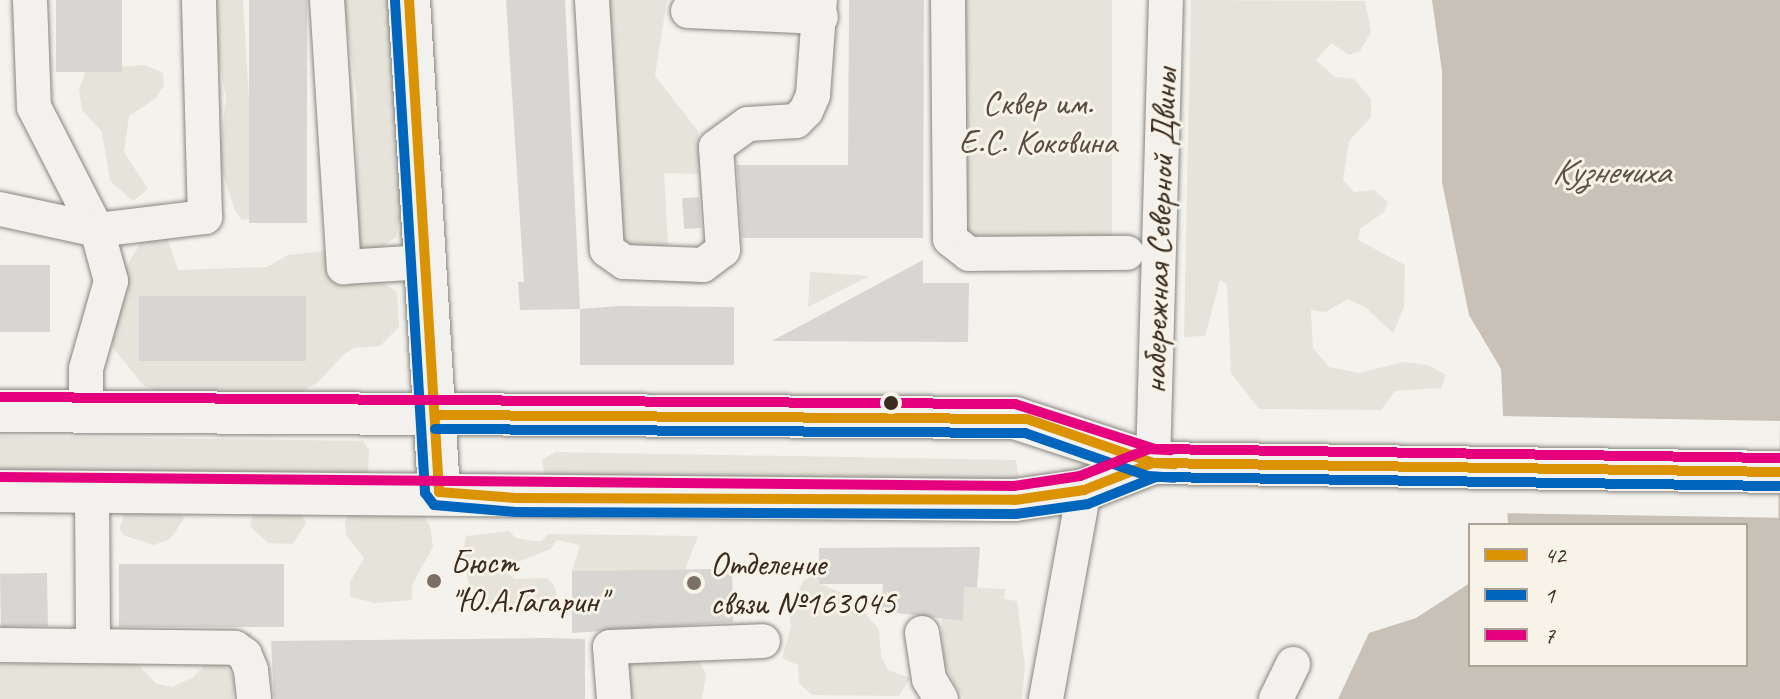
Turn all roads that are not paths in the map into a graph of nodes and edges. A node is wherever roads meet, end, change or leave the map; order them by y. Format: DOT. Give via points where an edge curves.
graph roads {
  1 [pos="30,0"];
  2 [pos="199,0"];
  3 [pos="327,0"];
  4 [pos="409,0"];
  5 [pos="592,0"];
  6 [pos="948,0"];
  7 [pos="1166,0"];
  8 [pos="820,8"];
  9 [pos="688,11"];
  10 [pos="0,209"];
  11 [pos="97,230"];
  12 [pos="1127,253"];
  13 [pos="425,262"];
  14 [pos="0,411"];
  15 [pos="86,412"];
  16 [pos="435,415"];
  17 [pos="1153,463"];
  18 [pos="1780,472"];
  19 [pos="1084,490"];
  20 [pos="0,491"];
  21 [pos="92,492"];
  22 [pos="439,492"];
  23 [pos="922,633"];
  24 [pos="763,641"];
  25 [pos="0,645"];
  26 [pos="93,645"];
  27 [pos="1293,664"];
  28 [pos="254,699"];
  29 [pos="614,699"];
  30 [pos="941,699"];
  31 [pos="1046,699"];
  32 [pos="1276,699"];
  1 -- 11 [label="street" via="34,107"];
  2 -- 11 [label="street" via="205,217"];
  3 -- 13 [label="street" via="344,267"];
  4 -- 13 [label="main road"];
  5 -- 8 [label="street" via="607,250 624,262 703,265 723,250 716,147 748,124 796,121 806,111 813,95"];
  6 -- 12 [label="street" via="950,239 969,254"];
  7 -- 17 [label="street, набережная Северной Двины"];
  8 -- 9 [label="street"];
  10 -- 11 [label="street"];
  11 -- 15 [label="street" via="111,281 86,369"];
  13 -- 16 [label="main road"];
  14 -- 15 [label="main road"];
  15 -- 16 [label="main road"];
  16 -- 17 [label="main road" via="1027,419"];
  16 -- 22 [label="main road"];
  17 -- 18 [label="main road"];
  17 -- 19 [label="main road"];
  19 -- 22 [label="main road" via="1015,500 516,498"];
  19 -- 31 [label="street"];
  20 -- 21 [label="main road"];
  21 -- 22 [label="main road"];
  21 -- 26 [label="street"];
  23 -- 30 [label="street" via="929,679"];
  24 -- 29 [label="street" via="610,647"];
  25 -- 26 [label="street"];
  26 -- 28 [label="street" via="235,648 251,670"];
  27 -- 32 [label="street"];
}
